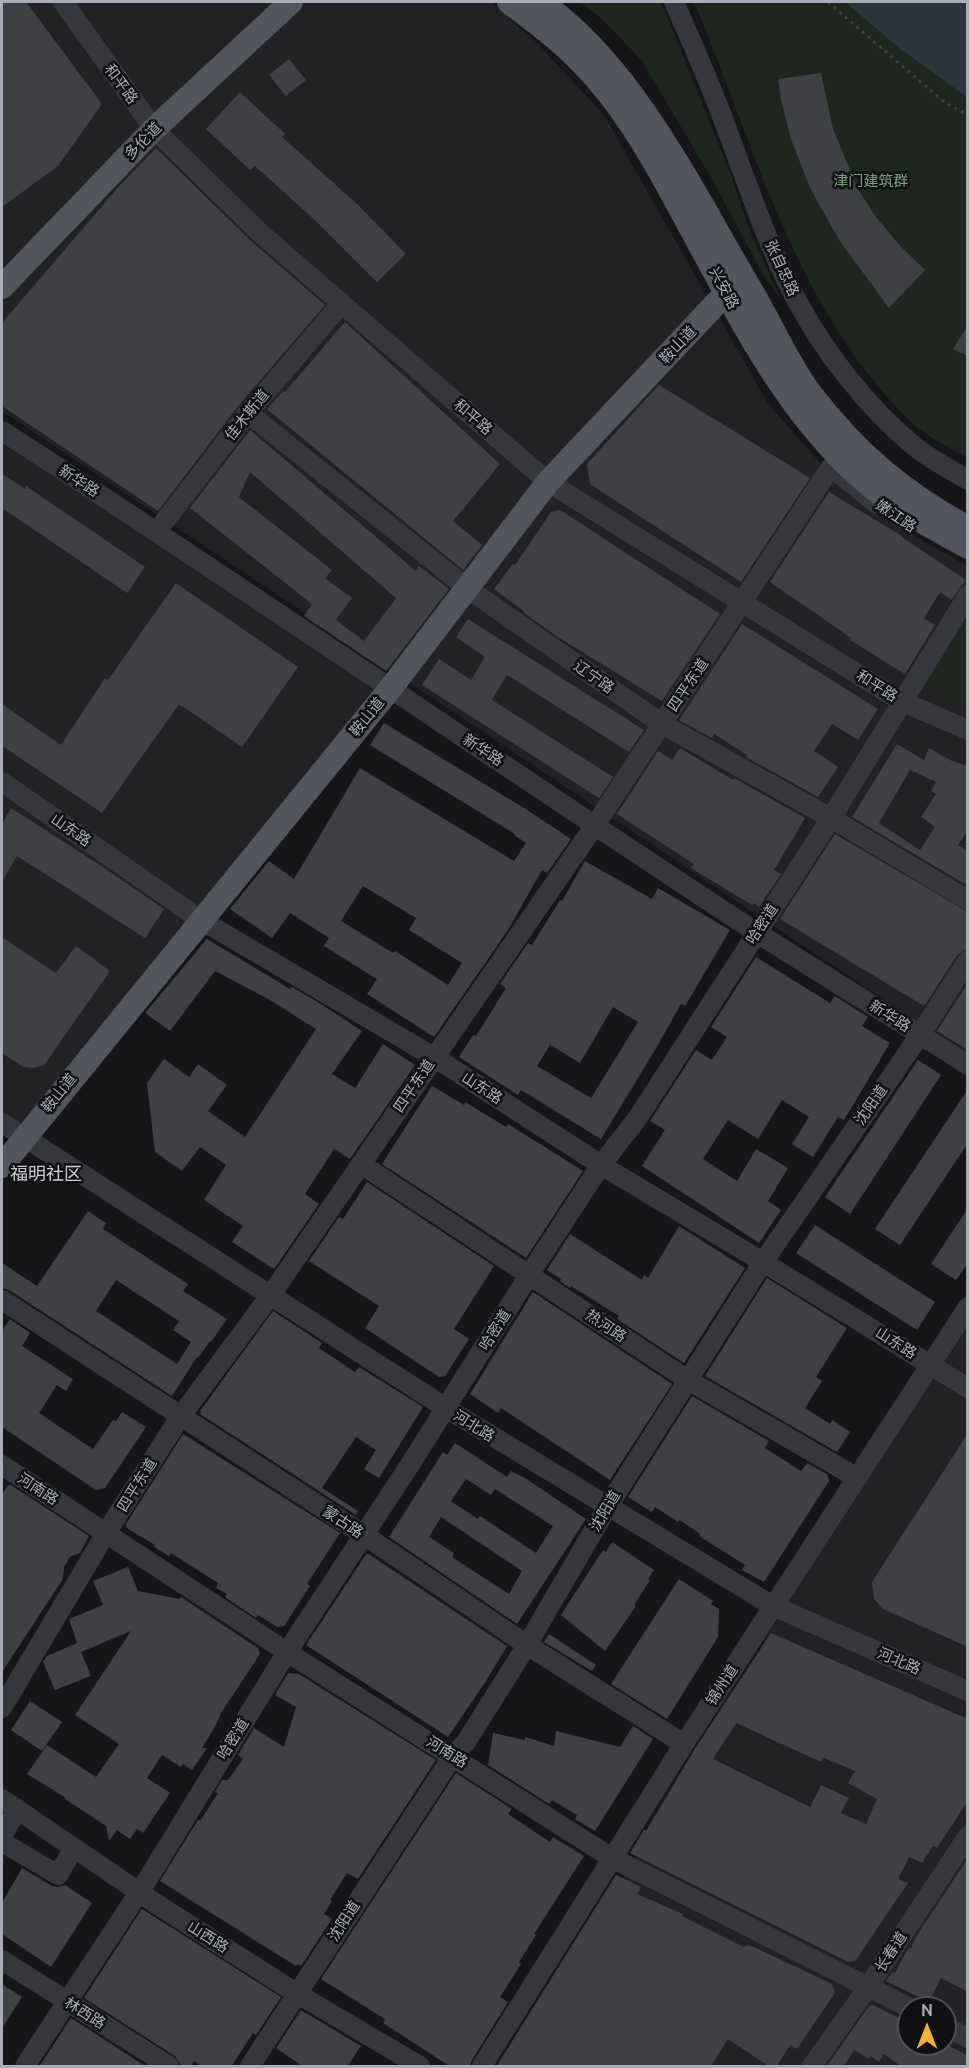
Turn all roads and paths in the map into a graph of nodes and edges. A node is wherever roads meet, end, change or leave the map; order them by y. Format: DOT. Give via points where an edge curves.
graph roads {
  1 [pos="63,2"];
  2 [pos="291,2"];
  3 [pos="509,2"];
  4 [pos="541,2"];
  5 [pos="674,2"];
  6 [pos="828,2"];
  7 [pos="968,116"];
  8 [pos="154,129"];
  9 [pos="735,286"];
  10 [pos="2,287"];
  11 [pos="342,303"];
  12 [pos="248,413"];
  13 [pos="2,431"];
  14 [pos="831,468"];
  15 [pos="968,480"];
  16 [pos="548,482"];
  17 [pos="968,528"];
  18 [pos="157,531"];
  19 [pos="968,547"];
  20 [pos="968,554"];
  21 [pos="467,588"];
  22 [pos="968,596"];
  23 [pos="743,603"];
  24 [pos="390,689"];
  25 [pos="901,701"];
  26 [pos="662,724"];
  27 [pos="968,730"];
  28 [pos="3,786"];
  29 [pos="831,818"];
  30 [pos="595,825"];
  31 [pos="968,900"];
  32 [pos="201,920"];
  33 [pos="757,932"];
  34 [pos="968,960"];
  35 [pos="920,1035"];
  36 [pos="434,1057"];
  37 [pos="968,1065"];
  38 [pos="2,1123"];
  39 [pos="23,1137"];
  40 [pos="361,1164"];
  41 [pos="2,1166"];
  42 [pos="601,1166"];
  43 [pos="763,1262"];
  44 [pos="529,1275"];
  45 [pos="270,1296"];
  46 [pos="2,1300"];
  47 [pos="968,1307"];
  48 [pos="929,1364"];
  49 [pos="688,1380"];
  50 [pos="968,1388"];
  51 [pos="446,1408"];
  52 [pos="180,1417"];
  53 [pos="2,1466"];
  54 [pos="856,1478"];
  55 [pos="608,1506"];
  56 [pos="106,1533"];
  57 [pos="364,1535"];
  58 [pos="773,1606"];
  59 [pos="527,1645"];
  60 [pos="287,1652"];
  61 [pos="968,1690"];
  62 [pos="2,1708"];
  63 [pos="684,1744"];
  64 [pos="453,1756"];
  65 [pos="10,1804"];
  66 [pos="2,1836"];
  67 [pos="968,1836"];
  68 [pos="2,1842"];
  69 [pos="74,1848"];
  70 [pos="612,1858"];
  71 [pos="138,1892"];
  72 [pos="2,1960"];
  73 [pos="868,1987"];
  74 [pos="296,1993"];
  75 [pos="67,2002"];
  76 [pos="897,2002"];
  77 [pos="25,2067"];
  78 [pos="169,2067"];
  79 [pos="250,2067"];
  80 [pos="420,2067"];
  81 [pos="482,2067"];
  82 [pos="812,2067"];
  1 -- 8 [label="street, 和平路"];
  2 -- 8 [label="main road, 多伦道"];
  3 -- 9 [label="main road, 兴安路" via="570,49 617,105"];
  4 -- 9 [label="main road, 兴安路" via="595,50 672,153"];
  5 -- 15 [label="street, 张自忠路" via="769,239 810,325 875,409 914,446"];
  6 -- 7 [label="path" via="944,102"];
  8 -- 10 [label="main road, 多伦道"];
  8 -- 11 [label="street, 和平路" via="259,232"];
  9 -- 16 [label="main road, 鞍山道"];
  9 -- 17 [label="main road, 兴安路" via="838,428 892,480"];
  9 -- 19 [label="main road, 兴安路" via="739,318 816,431 882,495"];
  11 -- 12 [label="street, 佳木斯道"];
  11 -- 16 [label="street, 和平路"];
  12 -- 18 [label="street, 佳木斯道"];
  12 -- 21 [label="street, 辽宁路"];
  13 -- 18 [label="street, 新华路"];
  14 -- 20 [label="street, 嫩江路" via="902,521 939,544"];
  14 -- 23 [label="street, 四平东道"];
  16 -- 21 [label="main road, 鞍山道"];
  16 -- 23 [label="street, 和平路"];
  18 -- 24 [label="street, 新华路"];
  21 -- 24 [label="main road, 鞍山道"];
  21 -- 26 [label="street, 辽宁路"];
  22 -- 25 [label="street, 哈密道"];
  23 -- 25 [label="street, 和平路"];
  23 -- 26 [label="street, 四平东道"];
  24 -- 30 [label="street, 新华路"];
  24 -- 32 [label="main road, 鞍山道"];
  25 -- 27 [label="street, 和平路"];
  25 -- 29 [label="street, 哈密道"];
  26 -- 29 [label="street, 辽宁路"];
  26 -- 30 [label="street, 四平东道"];
  28 -- 32 [label="street, 山东路"];
  29 -- 31 [label="street, 辽宁路"];
  29 -- 33 [label="street, 哈密道"];
  30 -- 33 [label="street, 新华路"];
  30 -- 36 [label="street, 四平东道"];
  32 -- 36 [label="street, 山东路"];
  32 -- 39 [label="main road, 鞍山道"];
  33 -- 35 [label="street, 新华路"];
  33 -- 42 [label="street, 哈密道" via="637,1119"];
  34 -- 35 [label="street, 沈阳道"];
  35 -- 37 [label="street, 新华路"];
  35 -- 43 [label="street, 沈阳道"];
  36 -- 40 [label="street, 四平东道"];
  36 -- 42 [label="street, 山东路"];
  38 -- 39 [label="street, 河北路"];
  39 -- 41 [label="main road, 鞍山道"];
  39 -- 45 [label="street, 河北路"];
  40 -- 44 [label="street, 热河路"];
  40 -- 45 [label="street, 四平东道"];
  42 -- 43 [label="street, 山东路"];
  42 -- 44 [label="street, 哈密道"];
  43 -- 48 [label="street, 山东路"];
  43 -- 49 [label="street, 沈阳道"];
  44 -- 49 [label="street, 热河路"];
  44 -- 51 [label="street, 哈密道"];
  45 -- 51 [label="street, 河北路"];
  45 -- 52 [label="street, 四平东道"];
  46 -- 52 [label="street, 蒙古路"];
  47 -- 48 [label="street, 锦州道"];
  48 -- 50 [label="street, 山东路"];
  48 -- 54 [label="street, 锦州道"];
  49 -- 54 [label="street, 热河路"];
  49 -- 55 [label="street, 沈阳道"];
  51 -- 55 [label="street, 河北路"];
  51 -- 57 [label="street, 哈密道"];
  52 -- 56 [label="street, 四平东道"];
  52 -- 57 [label="street, 蒙古路"];
  53 -- 56 [label="street, 河南路"];
  54 -- 58 [label="street, 锦州道"];
  55 -- 58 [label="street, 河北路"];
  55 -- 59 [label="street, 沈阳道"];
  56 -- 60 [label="street, 河南路"];
  56 -- 62 [label="street, 四平东道"];
  57 -- 59 [label="street, 蒙古路"];
  57 -- 60 [label="street, 哈密道"];
  58 -- 61 [label="street, 河北路"];
  58 -- 63 [label="street, 锦州道"];
  59 -- 63 [label="street, 蒙古路"];
  59 -- 64 [label="street, 沈阳道" via="466,1742"];
  60 -- 64 [label="street, 河南路"];
  60 -- 71 [label="street, 哈密道"];
  63 -- 70 [label="street, 锦州道"];
  64 -- 70 [label="street, 河南路"];
  64 -- 74 [label="street, 沈阳道"];
  65 -- 66 [label="street"];
  65 -- 69 [label="street, 山西路"];
  67 -- 73 [label="street, 长春道"];
  68 -- 69 [label="street" via="58,1875"];
  69 -- 71 [label="street, 山西路"];
  70 -- 73 [label="street, 河南路"];
  70 -- 81 [label="street, 锦州道"];
  71 -- 74 [label="street, 山西路"];
  71 -- 75 [label="street, 哈密道"];
  72 -- 75 [label="street, 林西路"];
  73 -- 76 [label="street, 河南路"];
  73 -- 82 [label="street, 长春道"];
  74 -- 79 [label="street, 沈阳道"];
  74 -- 80 [label="street, 山西路"];
  75 -- 77 [label="street, 哈密道"];
  75 -- 78 [label="street, 林西路"];
}
